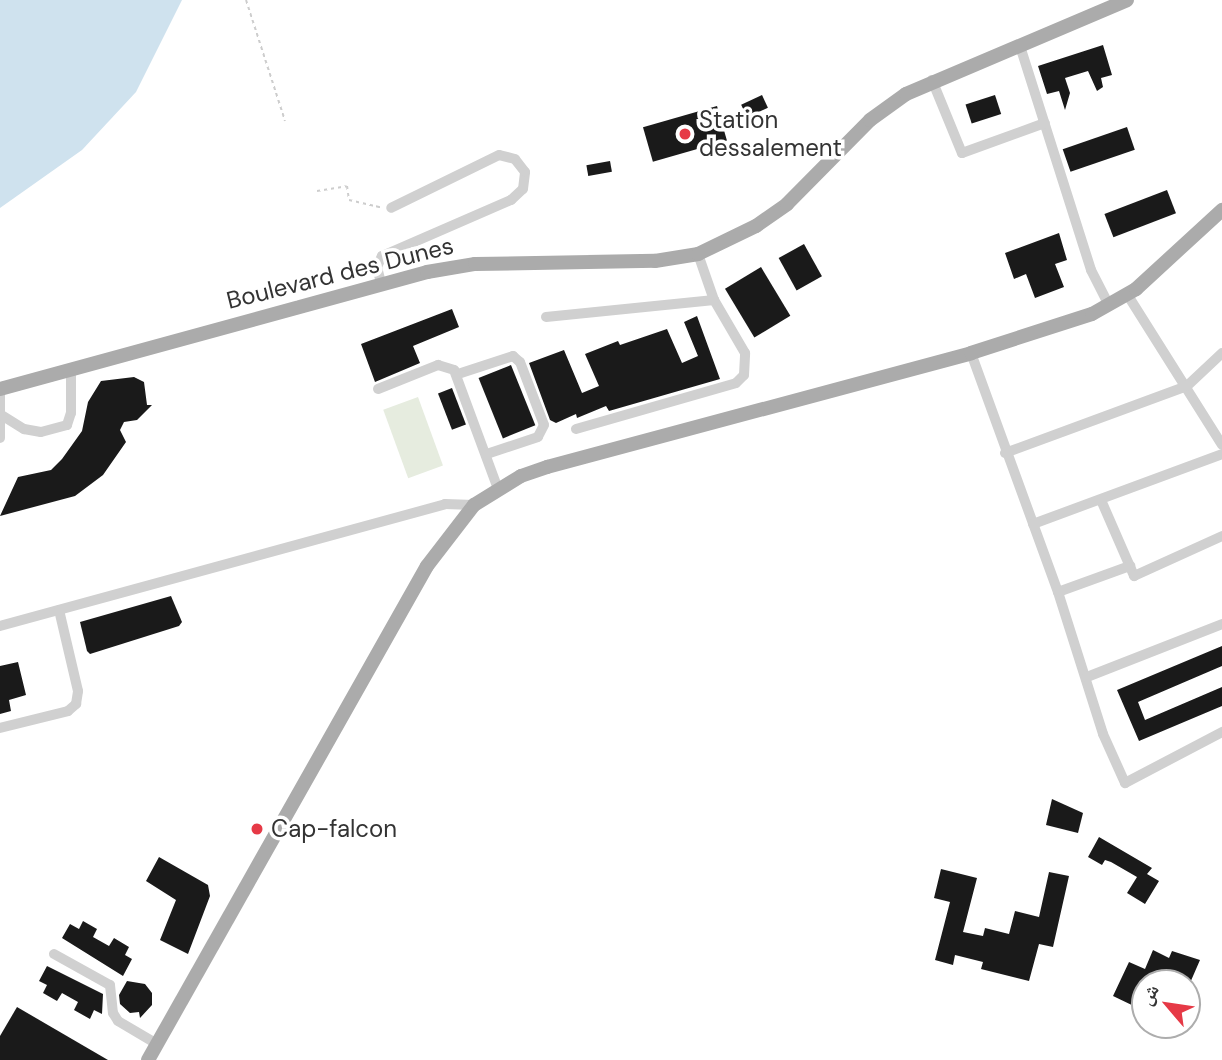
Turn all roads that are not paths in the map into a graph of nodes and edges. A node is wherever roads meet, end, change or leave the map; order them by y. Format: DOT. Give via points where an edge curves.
graph roads {
  1 [pos="1127,0"];
  2 [pos="1020,46"];
  3 [pos="932,80"];
  4 [pos="1045,123"];
  5 [pos="391,208"];
  6 [pos="1222,211"];
  7 [pos="698,254"];
  8 [pos="381,283"];
  9 [pos="1127,294"];
  10 [pos="715,300"];
  11 [pos="1108,304"];
  12 [pos="546,317"];
  13 [pos="971,353"];
  14 [pos="1222,354"];
  15 [pos="71,369"];
  16 [pos="458,374"];
  17 [pos="1187,386"];
  18 [pos="377,389"];
  19 [pos="0,390"];
  20 [pos="4,416"];
  21 [pos="576,429"];
  22 [pos="0,438"];
  23 [pos="1222,445"];
  24 [pos="1005,453"];
  25 [pos="486,454"];
  26 [pos="1222,454"];
  27 [pos="498,489"];
  28 [pos="1101,500"];
  29 [pos="474,505"];
  30 [pos="1033,524"];
  31 [pos="1222,536"];
  32 [pos="1130,566"];
  33 [pos="1058,592"];
  34 [pos="59,610"];
  35 [pos="1222,624"];
  36 [pos="0,626"];
  37 [pos="1087,677"];
  38 [pos="0,728"];
  39 [pos="1222,732"];
  40 [pos="54,954"];
  41 [pos="157,1044"];
  42 [pos="148,1060"];
  1 -- 2 [label="main road, Boulevard des Dunes"];
  2 -- 3 [label="main road, Boulevard des Dunes"];
  2 -- 4 [label="street"];
  3 -- 4 [label="street" via="962,153"];
  3 -- 7 [label="main road, Boulevard des Dunes" via="870,120 787,204 757,226"];
  4 -- 11 [label="street" via="1091,270"];
  5 -- 8 [label="street" via="499,155 516,159 525,172 523,189 511,201 382,256 377,267"];
  6 -- 9 [label="main road" via="1201,234"];
  7 -- 8 [label="main road, Boulevard des Dunes" via="655,261 474,264"];
  7 -- 10 [label="street"];
  8 -- 15 [label="main road, Boulevard des Dunes"];
  9 -- 11 [label="main road"];
  9 -- 17 [label="street"];
  10 -- 12 [label="street"];
  10 -- 21 [label="street" via="747,358 741,379"];
  11 -- 13 [label="main road"];
  13 -- 24 [label="street"];
  13 -- 27 [label="main road" via="547,467"];
  14 -- 17 [label="street"];
  15 -- 19 [label="main road, Boulevard des Dunes"];
  15 -- 20 [label="street" via="67,425 41,432 24,429"];
  16 -- 18 [label="street" via="450,366 439,365"];
  16 -- 25 [label="street"];
  16 -- 25 [label="street" via="504,355 513,356 520,362 544,425 538,436"];
  17 -- 23 [label="street"];
  17 -- 24 [label="street"];
  19 -- 20 [label="street"];
  20 -- 22 [label="street"];
  24 -- 30 [label="street"];
  25 -- 27 [label="street"];
  26 -- 28 [label="street"];
  27 -- 29 [label="main road"];
  28 -- 30 [label="street"];
  28 -- 32 [label="street"];
  29 -- 34 [label="street" via="445,505"];
  29 -- 41 [label="main road" via="427,566"];
  30 -- 33 [label="street"];
  31 -- 32 [label="street" via="1134,576"];
  32 -- 33 [label="street"];
  33 -- 37 [label="street"];
  34 -- 36 [label="street"];
  34 -- 38 [label="street" via="78,691 76,704 68,711"];
  35 -- 37 [label="street"];
  37 -- 39 [label="street" via="1103,734 1125,782"];
  40 -- 41 [label="street" via="110,985 118,1021"];
  41 -- 42 [label="main road"];
}
